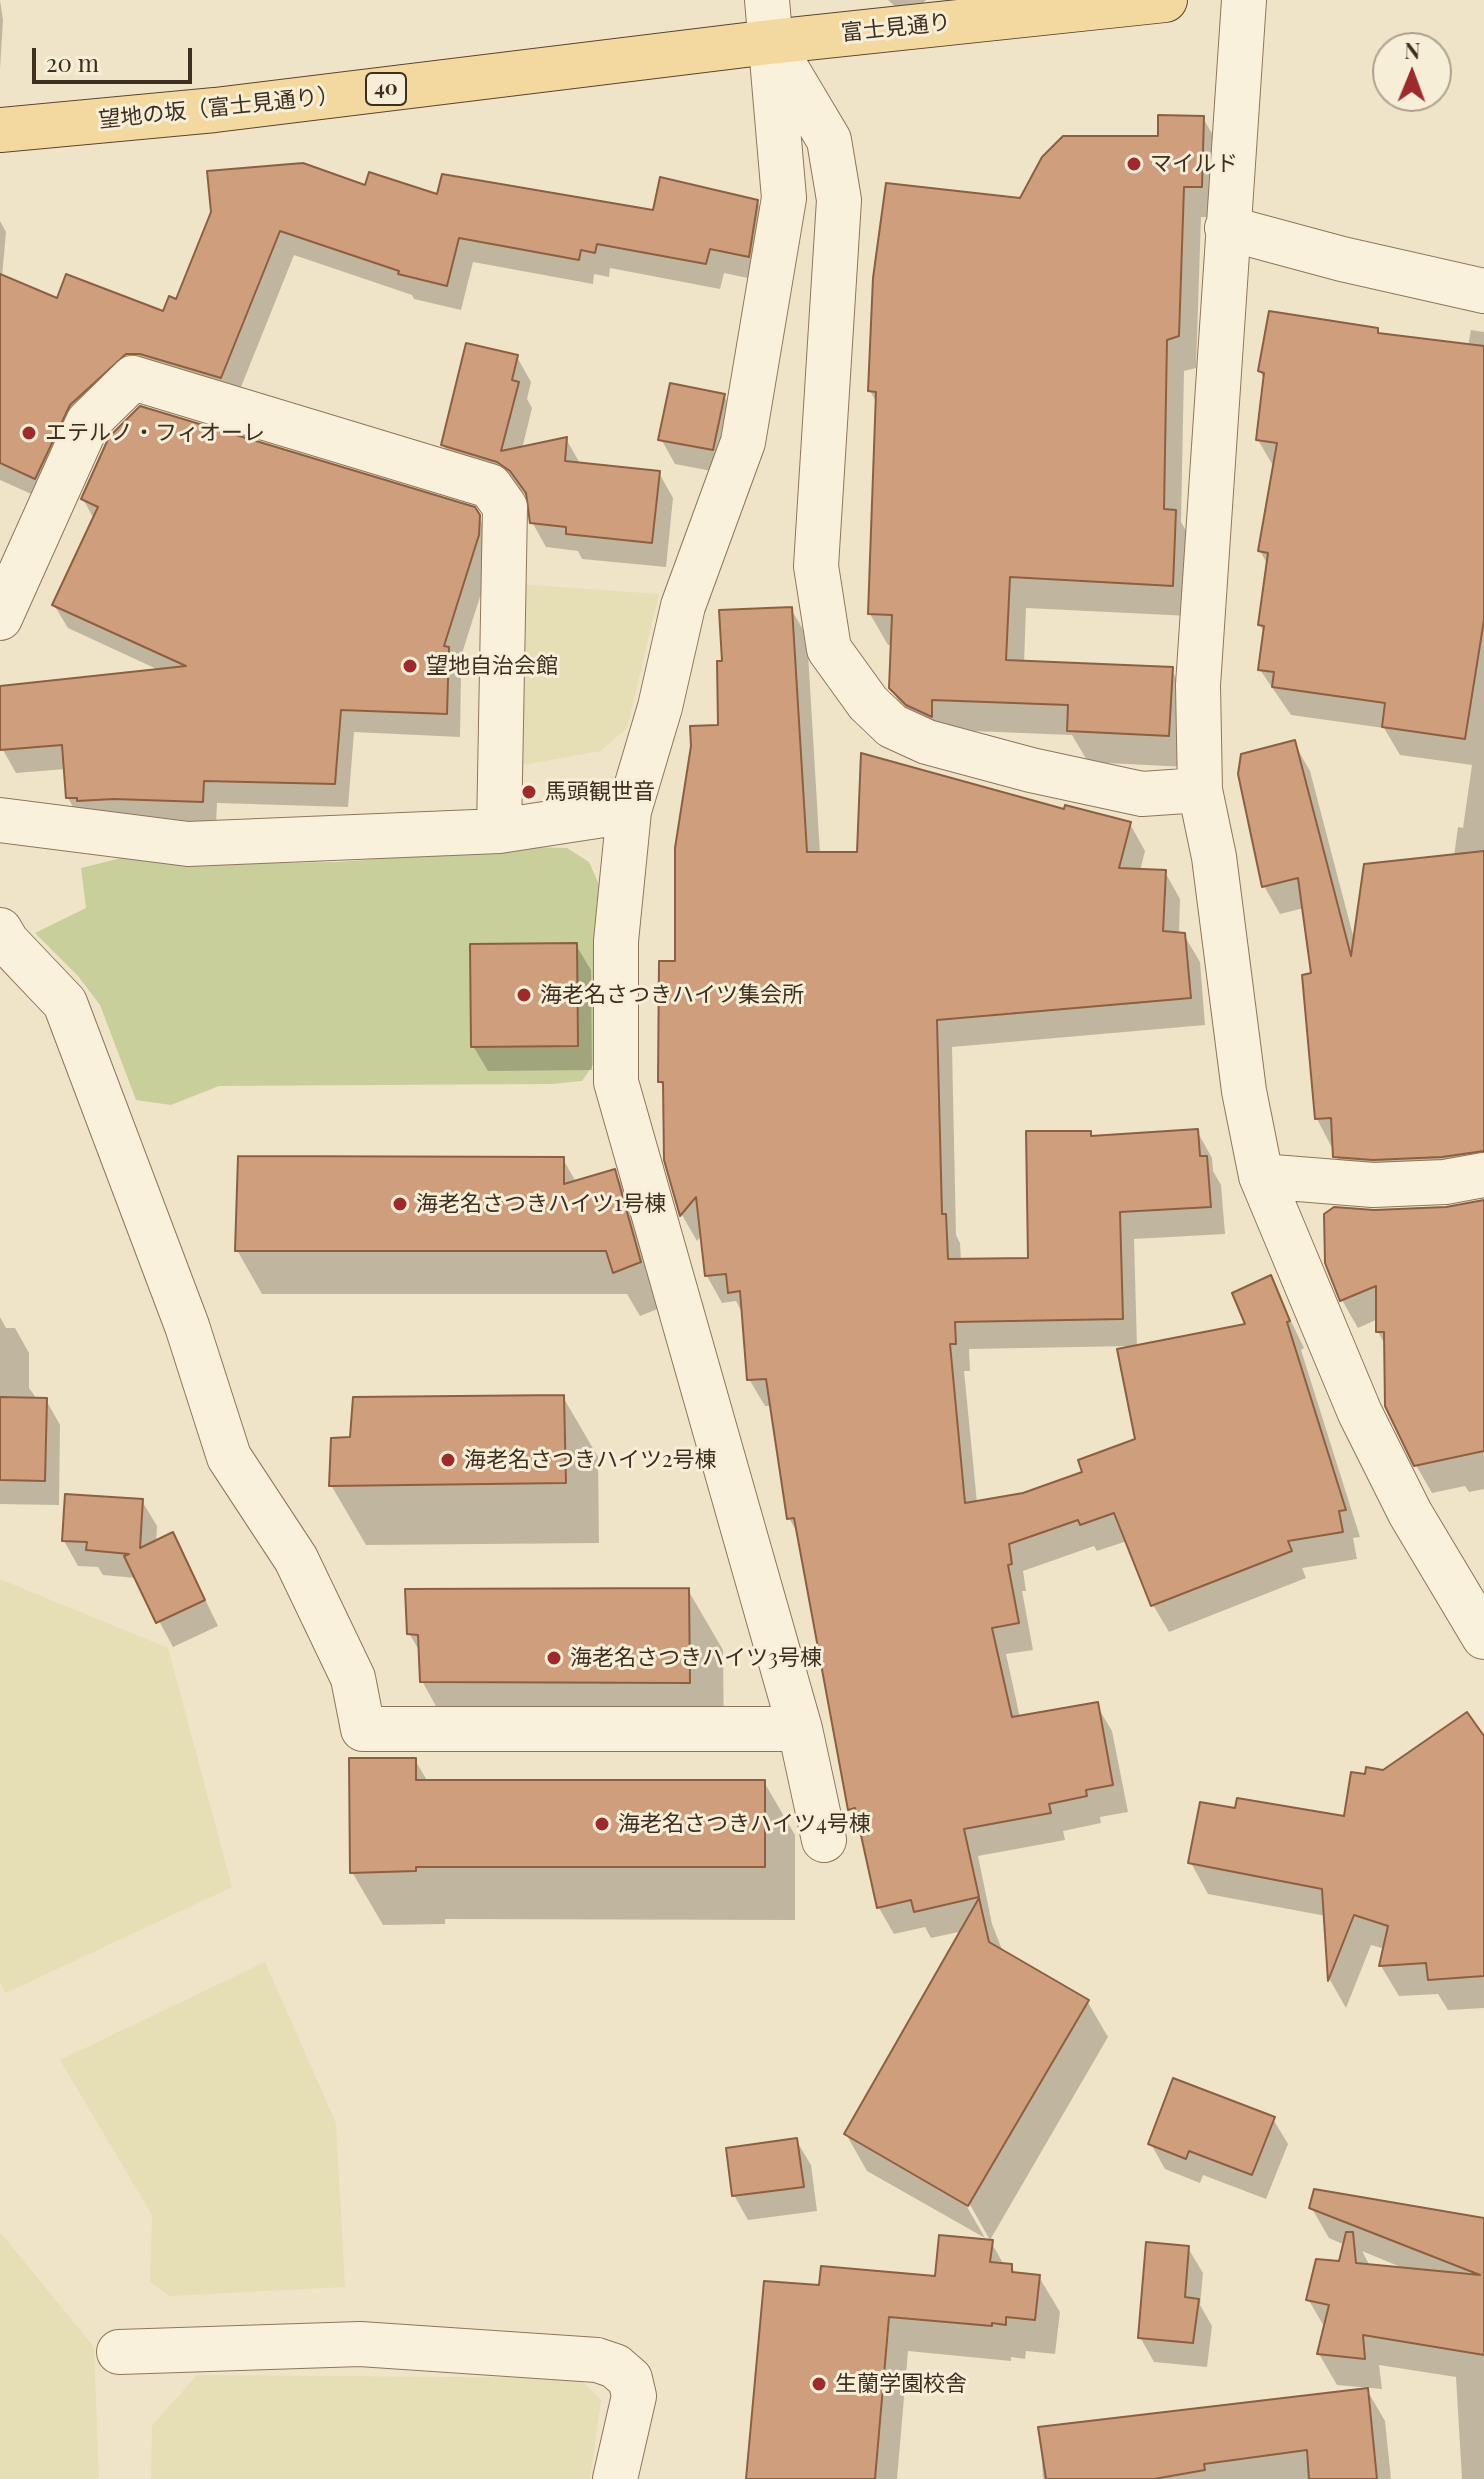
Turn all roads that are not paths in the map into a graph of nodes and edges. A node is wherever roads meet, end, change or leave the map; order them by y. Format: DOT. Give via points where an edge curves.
graph roads {
  1 [pos="1165,0"];
  2 [pos="1244,0"];
  3 [pos="768,21"];
  4 [pos="0,130"];
  5 [pos="1227,228"];
  6 [pos="1484,291"];
  7 [pos="0,618"];
  8 [pos="1200,790"];
  9 [pos="629,811"];
  10 [pos="0,820"];
  11 [pos="499,831"];
  12 [pos="0,930"];
  13 [pos="1484,1175"];
  14 [pos="1261,1176"];
  15 [pos="1484,1637"];
  16 [pos="800,1729"];
  17 [pos="824,1840"];
  18 [pos="119,2352"];
  19 [pos="615,2479"];
  1 -- 3 [label="main road, 富士見通り / 40"];
  2 -- 5 [label="street"];
  3 -- 4 [label="main road, 望地の坂（富士見通り） / 40" via="215,110"];
  3 -- 8 [label="street" via="829,140 839,200 816,566 829,649 868,703 892,726 927,742 1142,794"];
  3 -- 9 [label="street" via="784,198 743,442 683,606"];
  5 -- 6 [label="street"];
  5 -- 8 [label="street" via="1198,685"];
  7 -- 11 [label="street" via="88,422 133,378 490,486 505,507"];
  8 -- 14 [label="street"];
  9 -- 11 [label="street"];
  9 -- 16 [label="street" via="616,941 616,1082"];
  10 -- 11 [label="street" via="188,844"];
  12 -- 16 [label="street" via="65,1003 187,1326 229,1457 296,1559 353,1678 363,1729"];
  13 -- 14 [label="street" via="1373,1185"];
  14 -- 15 [label="street" via="1360,1413 1410,1513"];
  16 -- 17 [label="street"];
  18 -- 19 [label="street" via="360,2344 597,2360 630,2379 634,2396"];
}
